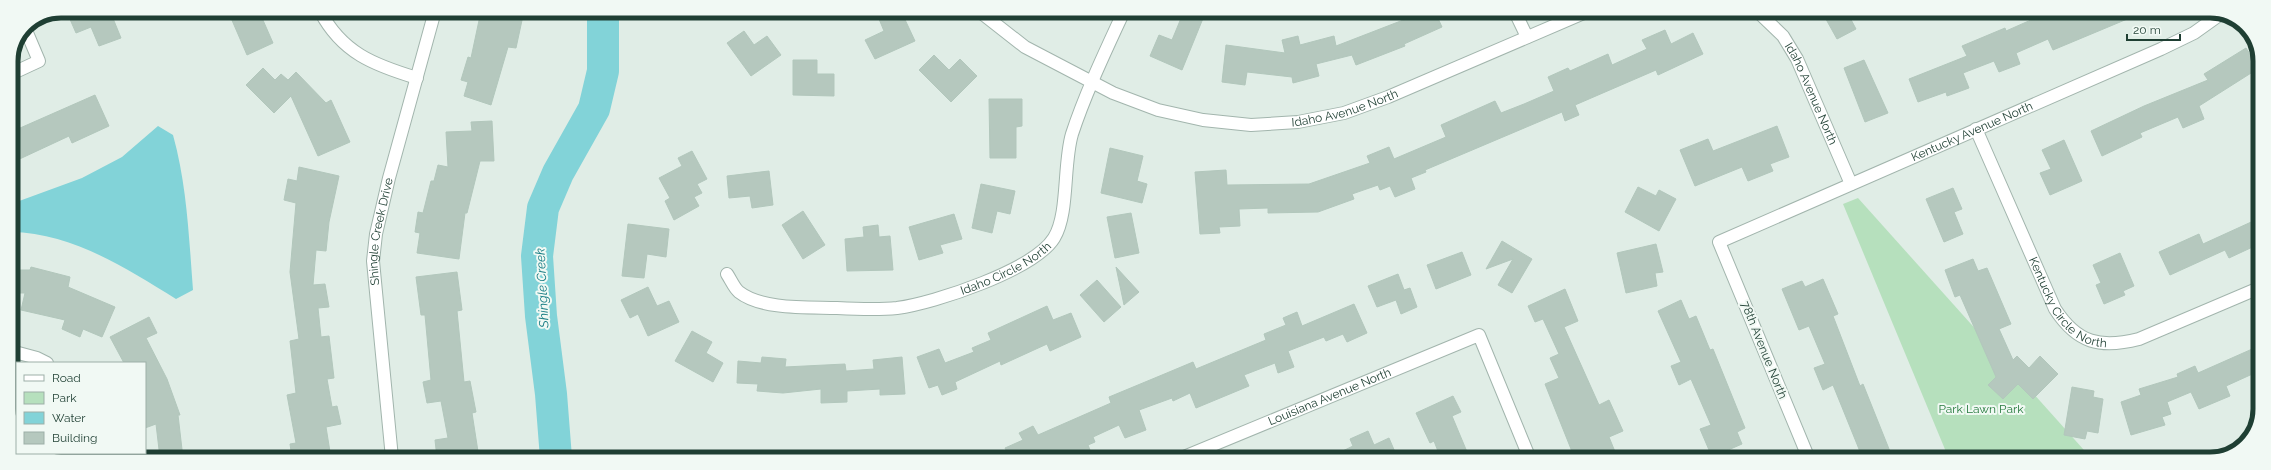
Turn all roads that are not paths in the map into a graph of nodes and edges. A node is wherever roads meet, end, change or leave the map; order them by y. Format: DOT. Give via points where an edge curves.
graph roads {
  1 [pos="324,18"];
  2 [pos="434,18"];
  3 [pos="989,18"];
  4 [pos="1121,18"];
  5 [pos="1518,18"];
  6 [pos="1572,18"];
  7 [pos="1764,18"];
  8 [pos="2214,19"];
  9 [pos="28,34"];
  10 [pos="1527,37"];
  11 [pos="18,71"];
  12 [pos="417,78"];
  13 [pos="1093,82"];
  14 [pos="1976,129"];
  15 [pos="1851,184"];
  16 [pos="1719,242"];
  17 [pos="727,274"];
  18 [pos="2253,291"];
  19 [pos="18,353"];
  20 [pos="45,362"];
  21 [pos="391,452"];
  22 [pos="1196,452"];
  23 [pos="1527,452"];
  24 [pos="1806,452"];
  1 -- 12 [label="street" via="328,27 347,47 369,62"];
  2 -- 12 [label="street, Shingle Creek Drive"];
  3 -- 13 [label="street, Idaho Avenue North" via="1025,47"];
  4 -- 13 [label="street, Idaho Circle North"];
  5 -- 10 [label="street"];
  6 -- 10 [label="street, Idaho Avenue North"];
  7 -- 15 [label="street, Idaho Avenue North" via="1782,36 1797,59"];
  8 -- 14 [label="street, Kentucky Avenue North" via="2194,33 2161,49"];
  9 -- 11 [label="street" via="39,61"];
  10 -- 13 [label="street, Idaho Avenue North" via="1388,97 1344,113 1298,122 1251,125 1204,120 1158,110"];
  12 -- 21 [label="street, Shingle Creek Drive" via="382,207 373,261"];
  13 -- 17 [label="street, Idaho Circle North" via="1072,134 1066,167 1062,218 1055,237 1041,254 1023,265 952,295 925,303 869,309 780,305 758,301 738,292"];
  14 -- 15 [label="street, Kentucky Avenue North"];
  14 -- 18 [label="street, Kentucky Circle North" via="2055,309 2066,325 2082,337 2100,343 2120,344 2139,339"];
  15 -- 16 [label="street, Kentucky Avenue North"];
  16 -- 24 [label="street, 78th Avenue North"];
  19 -- 20 [label="street"];
  22 -- 23 [label="street, Louisiana Avenue North" via="1479,335"];
}
